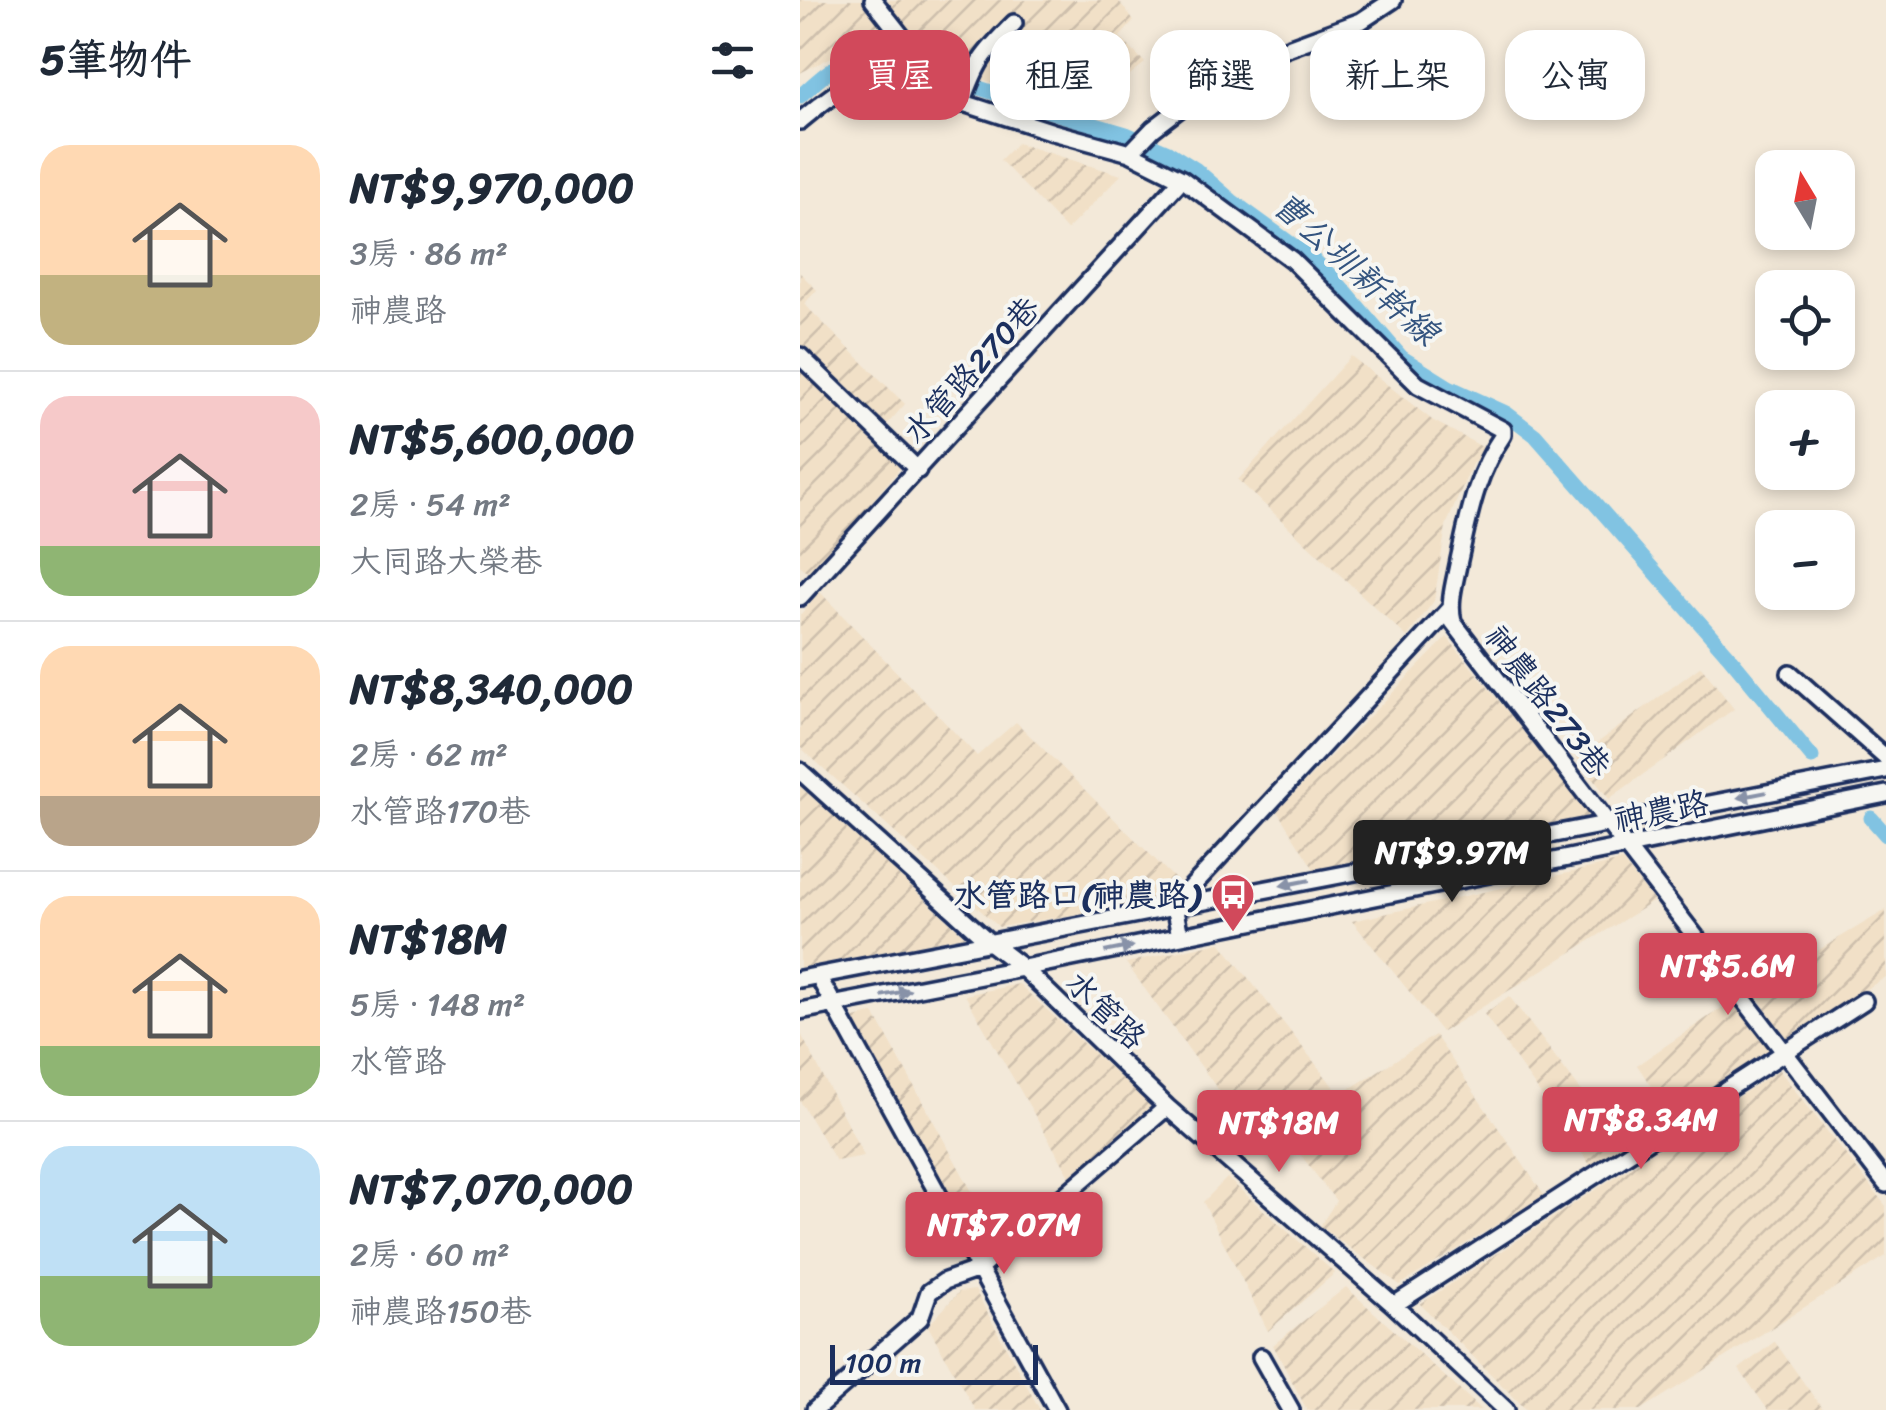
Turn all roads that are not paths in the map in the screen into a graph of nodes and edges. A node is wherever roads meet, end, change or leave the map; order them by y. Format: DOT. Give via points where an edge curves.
graph roads {
  1 [pos="873,0"];
  2 [pos="1394,0"];
  3 [pos="1370,8"];
  4 [pos="1014,24"];
  5 [pos="897,30"];
  6 [pos="970,79"];
  7 [pos="830,100"];
  8 [pos="970,101"];
  9 [pos="800,121"];
  10 [pos="1131,151"];
  11 [pos="1182,179"];
  12 [pos="800,356"];
  13 [pos="918,470"];
  14 [pos="800,597"];
  15 [pos="1450,609"];
  16 [pos="1790,673"];
  17 [pos="1886,758"];
  18 [pos="1886,770"];
  19 [pos="800,771"];
  20 [pos="1886,794"];
  21 [pos="1609,823"];
  22 [pos="1627,846"];
  23 [pos="1174,906"];
  24 [pos="1180,936"];
  25 [pos="990,942"];
  26 [pos="1024,968"];
  27 [pos="818,976"];
  28 [pos="800,979"];
  29 [pos="1864,1001"];
  30 [pos="834,1004"];
  31 [pos="800,1011"];
  32 [pos="1783,1053"];
  33 [pos="1167,1107"];
  34 [pos="1886,1184"];
  35 [pos="979,1269"];
  36 [pos="1394,1305"];
  37 [pos="1261,1356"];
  38 [pos="816,1410"];
  39 [pos="1057,1410"];
  40 [pos="1292,1410"];
  41 [pos="1506,1410"];
  1 -- 5 [label="street"];
  2 -- 3 [label="street"];
  3 -- 10 [label="street" via="1196,97"];
  4 -- 6 [label="street"];
  7 -- 9 [label="street"];
  8 -- 10 [label="street, 神農路273巷"];
  10 -- 11 [label="street, 神農路273巷"];
  11 -- 13 [label="street, 水管路270巷"];
  11 -- 15 [label="street, 神農路273巷" via="1292,260 1418,385 1503,430 1469,508"];
  12 -- 13 [label="street"];
  13 -- 14 [label="street, 水管路270巷"];
  15 -- 21 [label="street, 神農路273巷" via="1459,633"];
  15 -- 23 [label="street"];
  16 -- 17 [label="street"];
  18 -- 21 [label="street, 神農路, one-way"];
  19 -- 25 [label="street, 水管路"];
  20 -- 22 [label="street, 神農路"];
  21 -- 22 [label="street, 神農路273巷"];
  21 -- 23 [label="street, 神農路, one-way"];
  22 -- 24 [label="street, 神農路"];
  22 -- 32 [label="street, 神農路273巷"];
  23 -- 24 [label="street"];
  23 -- 25 [label="street, 神農路"];
  26 -- 24 [label="street, 神農路, one-way"];
  25 -- 26 [label="street, 水管路"];
  25 -- 27 [label="street, 神農路"];
  30 -- 26 [label="street, 神農路, one-way"];
  26 -- 33 [label="street, 水管路"];
  27 -- 28 [label="street, 神農路"];
  27 -- 30 [label="street"];
  29 -- 32 [label="street"];
  30 -- 31 [label="street, 神農路"];
  30 -- 35 [label="street"];
  32 -- 34 [label="street, 神農路273巷"];
  32 -- 36 [label="street"];
  33 -- 35 [label="street"];
  33 -- 36 [label="street, 水管路"];
  35 -- 38 [label="street" via="930,1292 920,1318"];
  35 -- 39 [label="street"];
  36 -- 41 [label="street, 水管路"];
  37 -- 40 [label="street"];
}
